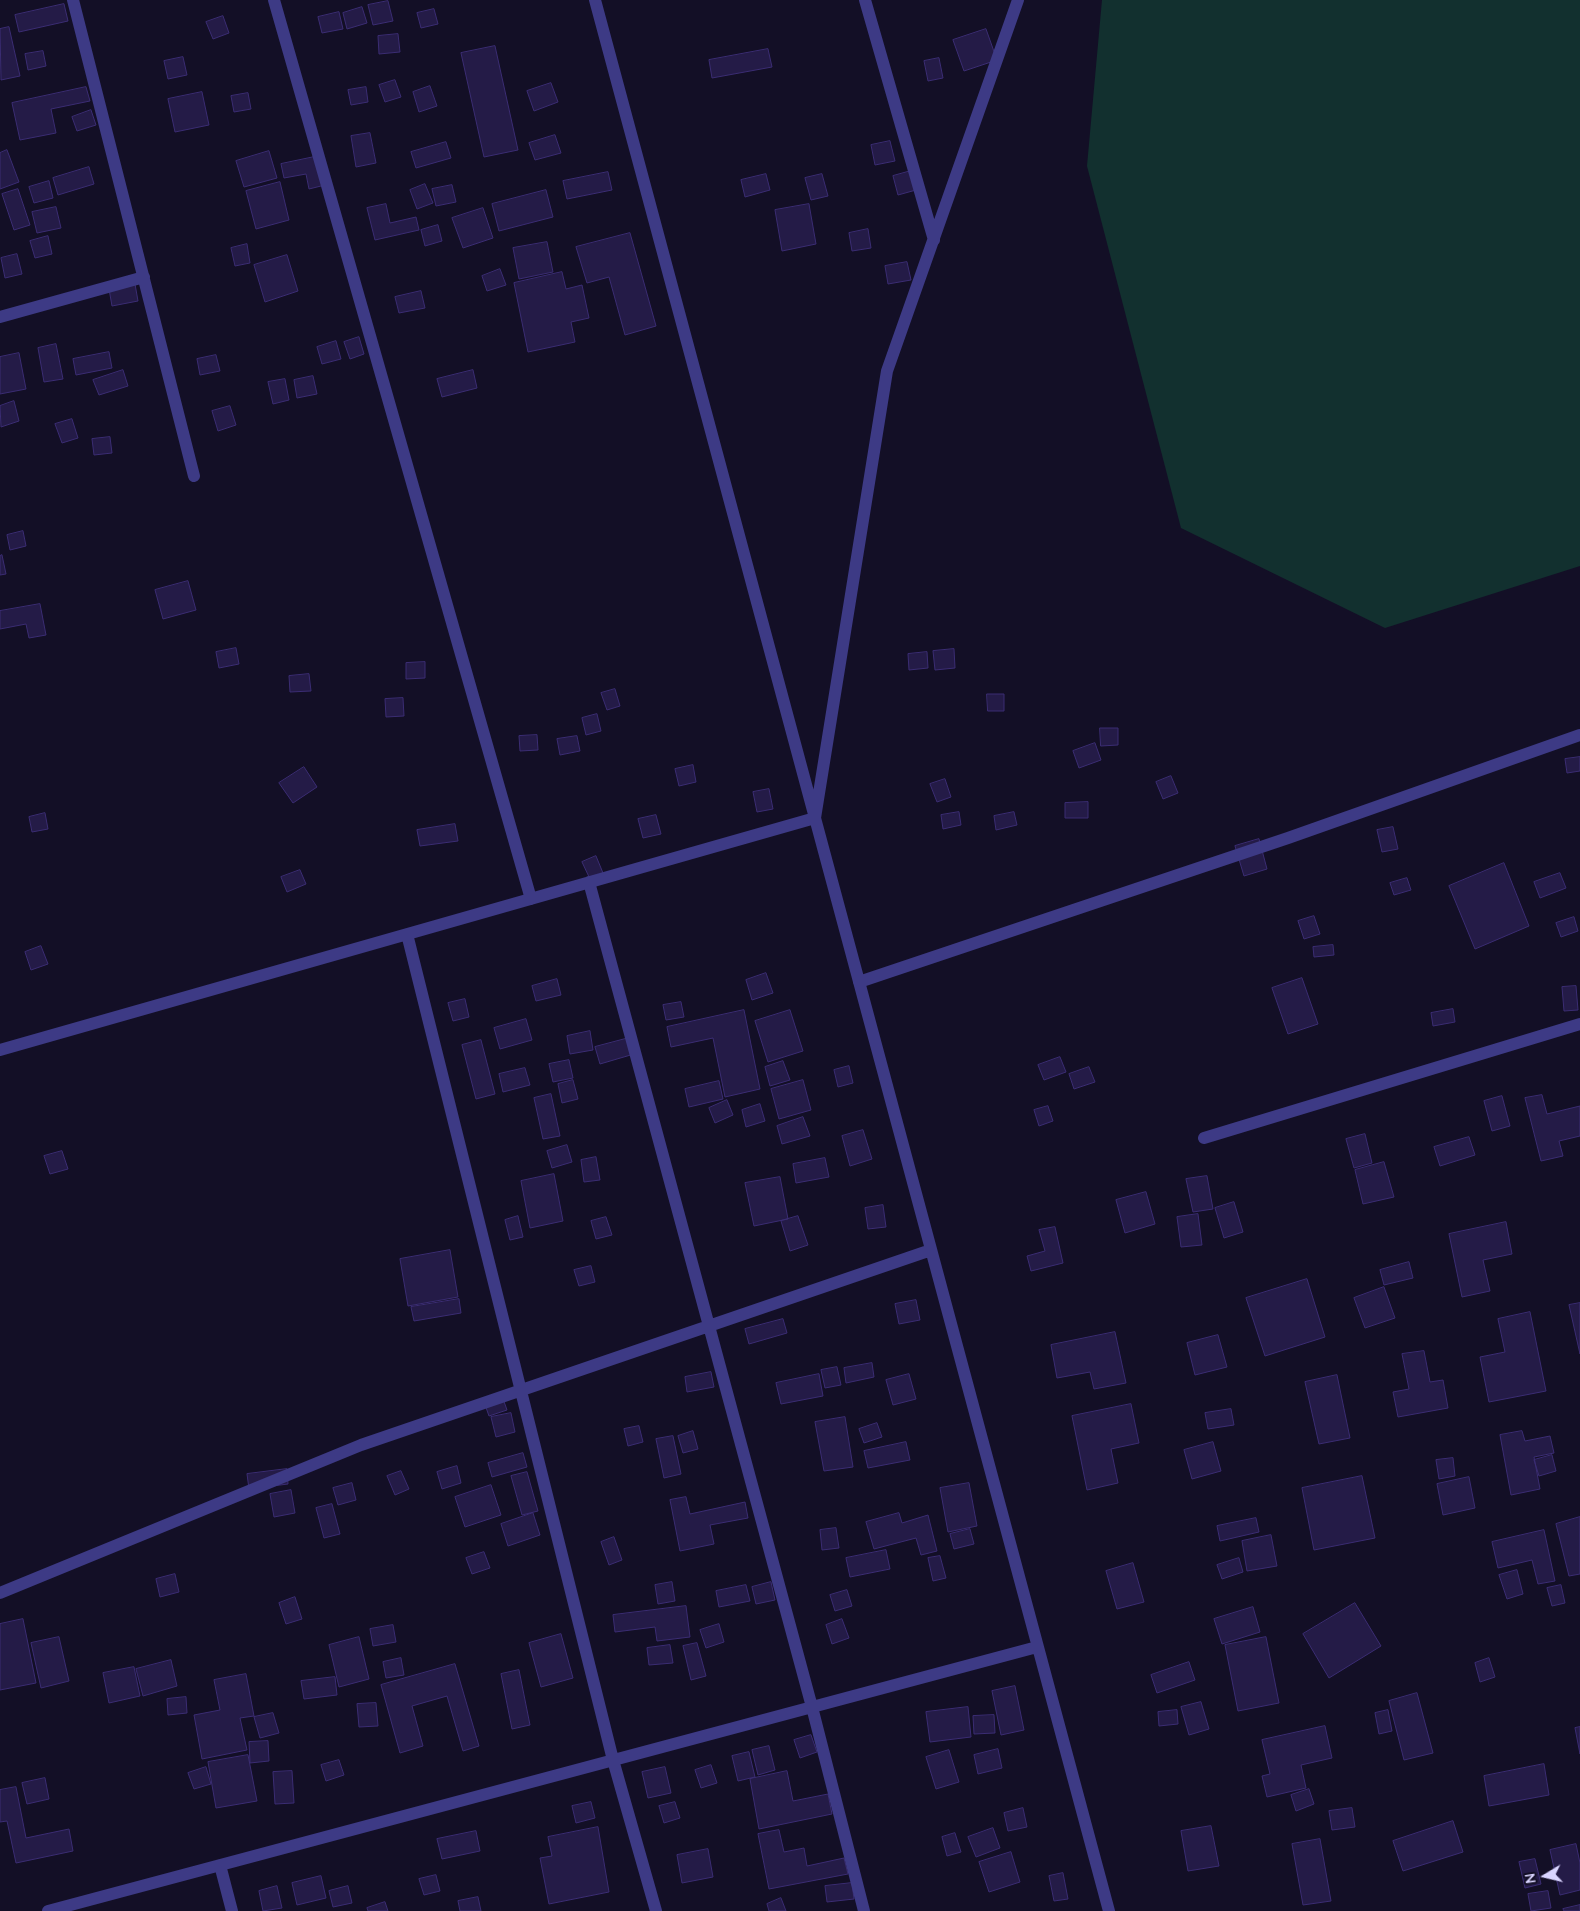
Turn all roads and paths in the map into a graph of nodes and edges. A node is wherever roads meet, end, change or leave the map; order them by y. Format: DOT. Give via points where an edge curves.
graph roads {
  1 [pos="73,0"];
  2 [pos="274,0"];
  3 [pos="595,0"];
  4 [pos="865,0"];
  5 [pos="1018,0"];
  6 [pos="934,240"];
  7 [pos="144,277"];
  8 [pos="0,317"];
  9 [pos="194,476"];
  10 [pos="1580,735"];
  11 [pos="815,818"];
  12 [pos="589,882"];
  13 [pos="531,899"];
  14 [pos="407,934"];
  15 [pos="859,982"];
  16 [pos="1580,1024"];
  17 [pos="0,1050"];
  18 [pos="1204,1138"];
  19 [pos="931,1250"];
  20 [pos="709,1326"];
  21 [pos="521,1390"];
  22 [pos="0,1593"];
  23 [pos="1037,1646"];
  24 [pos="812,1707"];
  25 [pos="613,1760"];
  26 [pos="220,1865"];
  27 [pos="48,1911"];
  28 [pos="232,1911"];
  29 [pos="656,1911"];
  30 [pos="864,1911"];
  31 [pos="1109,1911"];
  1 -- 7 [label="street"];
  2 -- 13 [label="street"];
  3 -- 11 [label="street"];
  4 -- 6 [label="street"];
  5 -- 6 [label="street"];
  6 -- 11 [label="street" via="887,371"];
  7 -- 8 [label="street"];
  7 -- 9 [label="street"];
  10 -- 15 [label="street" via="1288,838"];
  11 -- 12 [label="street"];
  11 -- 15 [label="street"];
  12 -- 13 [label="street"];
  12 -- 20 [label="street"];
  13 -- 14 [label="street"];
  14 -- 17 [label="street"];
  14 -- 21 [label="street"];
  15 -- 19 [label="street"];
  16 -- 18 [label="street"];
  19 -- 20 [label="street"];
  19 -- 23 [label="street"];
  20 -- 21 [label="street"];
  20 -- 24 [label="street"];
  21 -- 22 [label="street" via="361,1445"];
  21 -- 25 [label="street"];
  23 -- 24 [label="street"];
  23 -- 31 [label="street"];
  24 -- 25 [label="street"];
  24 -- 30 [label="street"];
  25 -- 26 [label="street"];
  25 -- 29 [label="street"];
  26 -- 27 [label="street"];
  26 -- 28 [label="street"];
}
